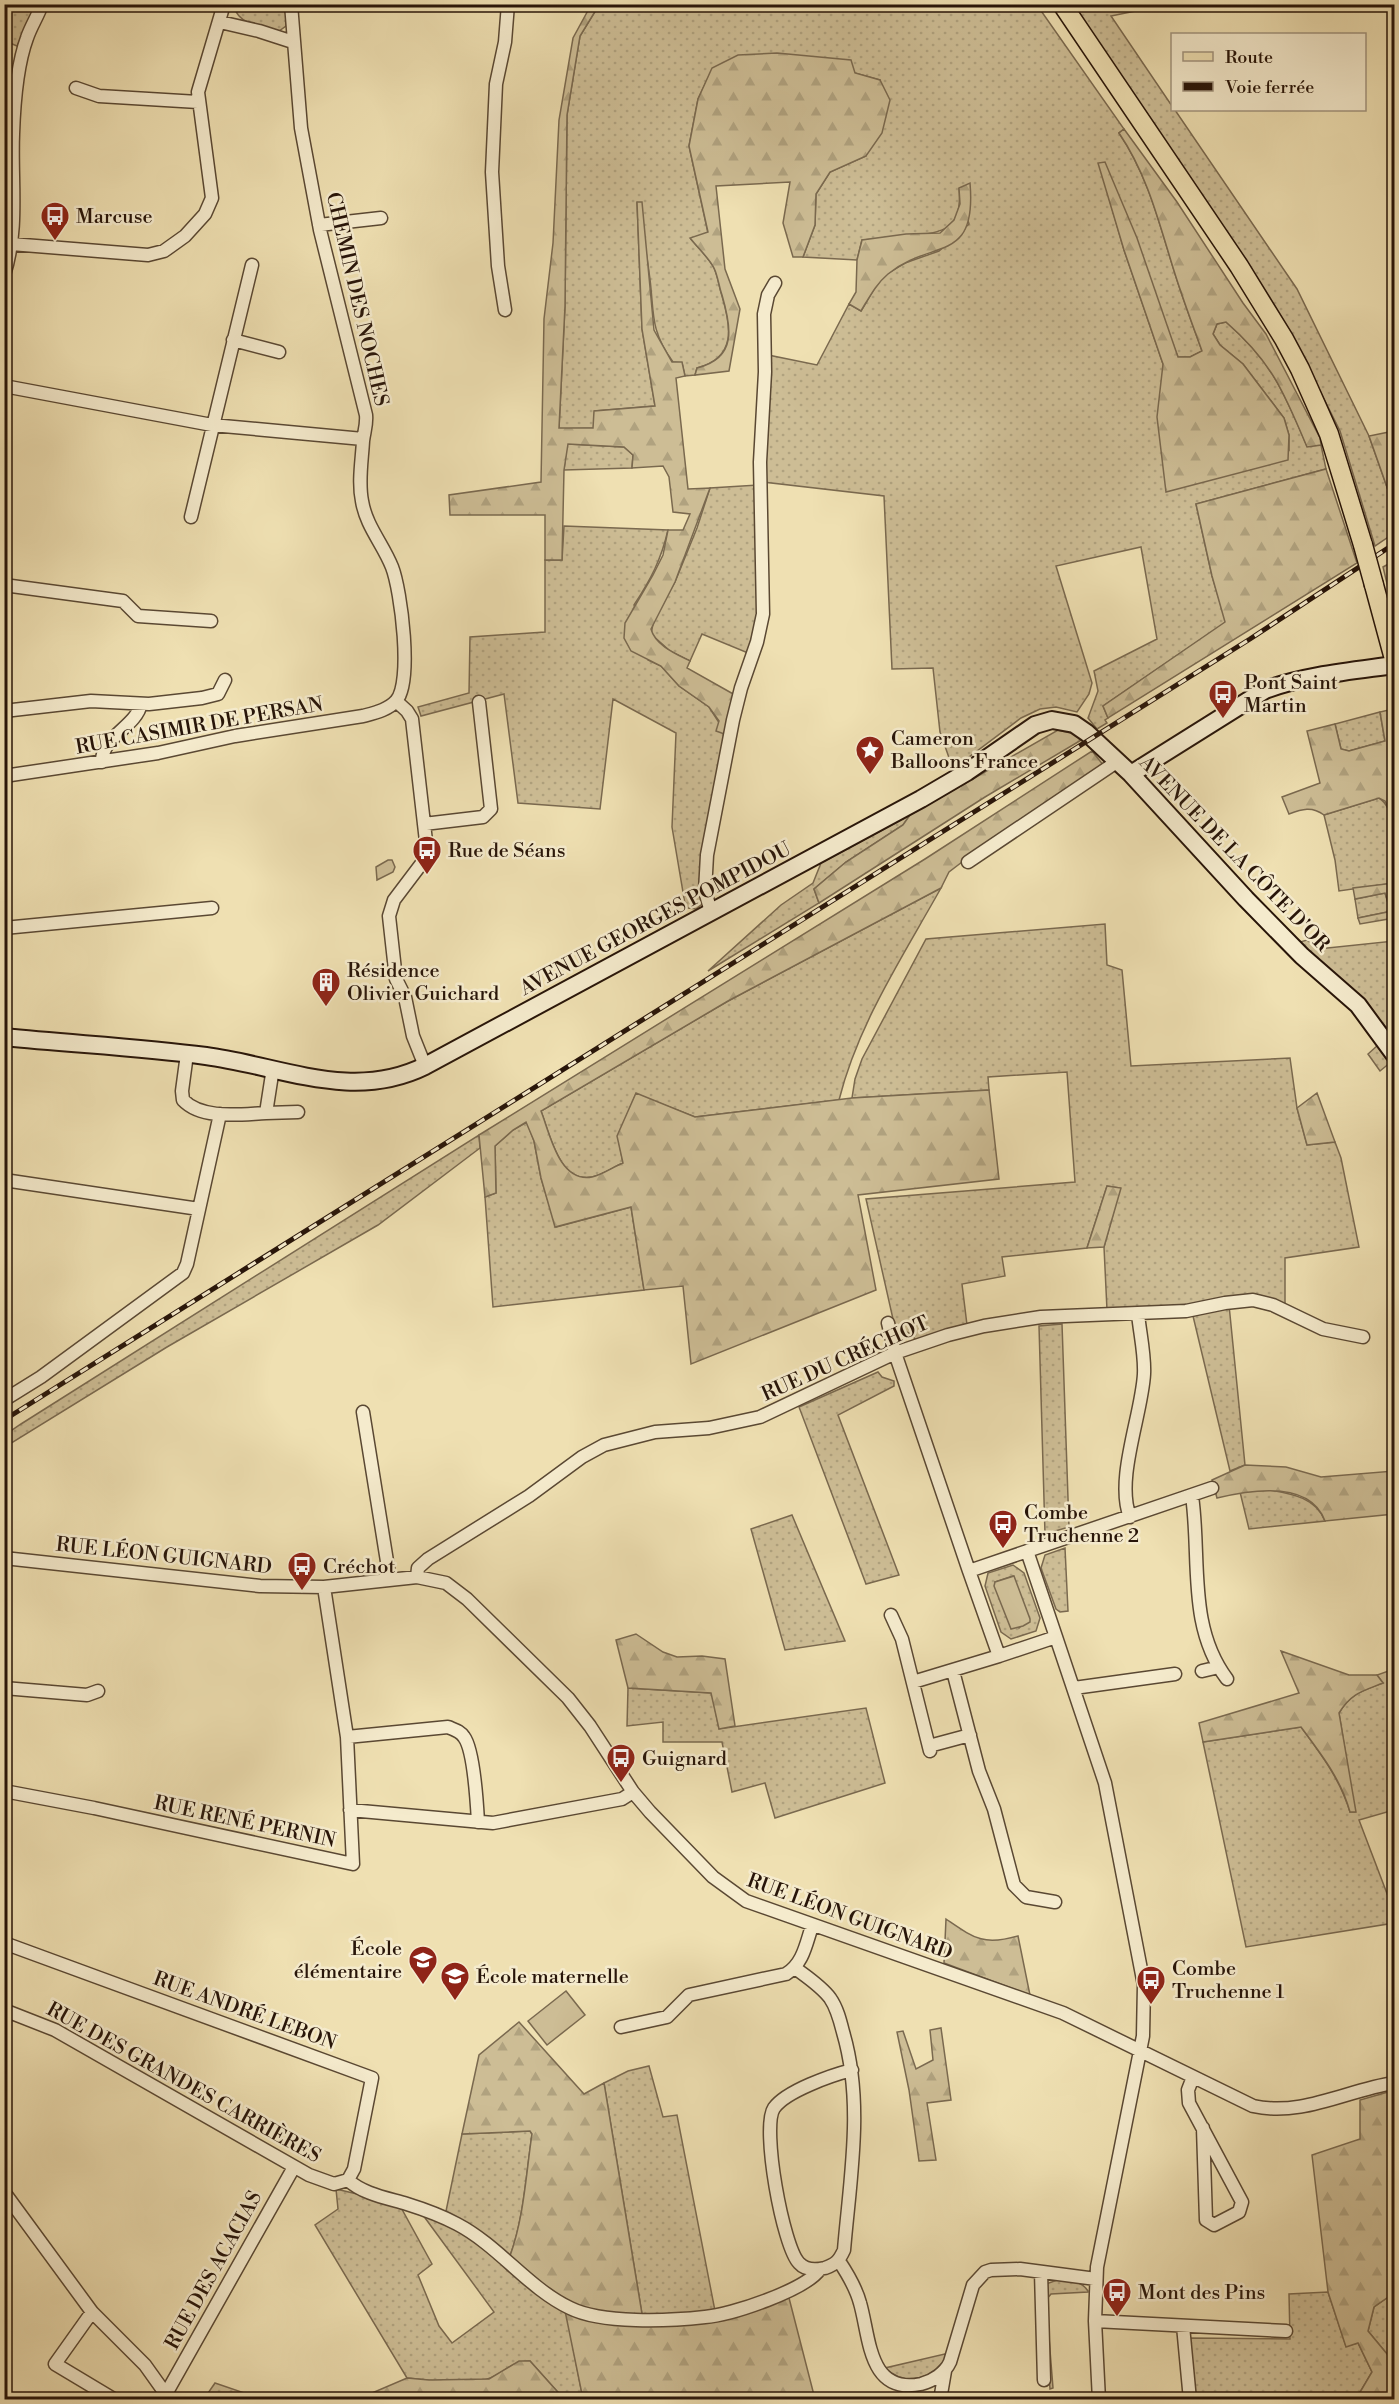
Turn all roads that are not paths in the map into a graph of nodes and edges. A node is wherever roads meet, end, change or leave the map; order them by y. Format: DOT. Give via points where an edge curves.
graph roads {
  1 [pos="42,4"];
  2 [pos="224,4"];
  3 [pos="291,4"];
  4 [pos="508,4"];
  5 [pos="1062,4"];
  6 [pos="220,22"];
  7 [pos="293,42"];
  8 [pos="76,88"];
  9 [pos="198,102"];
  10 [pos="381,218"];
  11 [pos="319,225"];
  12 [pos="10,244"];
  13 [pos="252,265"];
  14 [pos="4,275"];
  15 [pos="775,283"];
  16 [pos="505,310"];
  17 [pos="233,340"];
  18 [pos="279,352"];
  19 [pos="4,386"];
  20 [pos="212,425"];
  21 [pos="363,439"];
  22 [pos="191,517"];
  23 [pos="4,585"];
  24 [pos="211,621"];
  25 [pos="1394,657"];
  26 [pos="225,680"];
  27 [pos="396,701"];
  28 [pos="479,702"];
  29 [pos="141,704"];
  30 [pos="4,711"];
  31 [pos="1087,733"];
  32 [pos="1118,761"];
  33 [pos="102,762"];
  34 [pos="1131,774"];
  35 [pos="4,776"];
  36 [pos="424,824"];
  37 [pos="968,862"];
  38 [pos="212,908"];
  39 [pos="711,912"];
  40 [pos="4,928"];
  41 [pos="1376,1028"];
  42 [pos="4,1037"];
  43 [pos="1395,1043"];
  44 [pos="187,1054"];
  45 [pos="1395,1054"];
  46 [pos="425,1066"];
  47 [pos="273,1068"];
  48 [pos="298,1112"];
  49 [pos="266,1113"];
  50 [pos="220,1114"];
  51 [pos="4,1180"];
  52 [pos="199,1209"];
  53 [pos="1138,1314"];
  54 [pos="888,1323"];
  55 [pos="1363,1337"];
  56 [pos="895,1353"];
  57 [pos="4,1400"];
  58 [pos="363,1412"];
  59 [pos="1212,1488"];
  60 [pos="1192,1496"];
  61 [pos="1130,1517"];
  62 [pos="1027,1551"];
  63 [pos="4,1558"];
  64 [pos="969,1570"];
  65 [pos="417,1577"];
  66 [pos="390,1580"];
  67 [pos="324,1587"];
  68 [pos="891,1615"];
  69 [pos="1056,1637"];
  70 [pos="999,1656"];
  71 [pos="1219,1667"];
  72 [pos="953,1671"];
  73 [pos="1202,1671"];
  74 [pos="1175,1674"];
  75 [pos="1227,1679"];
  76 [pos="913,1682"];
  77 [pos="4,1688"];
  78 [pos="1074,1688"];
  79 [pos="98,1690"];
  80 [pos="970,1735"];
  81 [pos="347,1737"];
  82 [pos="4,1791"];
  83 [pos="633,1792"];
  84 [pos="350,1810"];
  85 [pos="478,1822"];
  86 [pos="1055,1902"];
  87 [pos="812,1926"];
  88 [pos="4,1942"];
  89 [pos="795,1968"];
  90 [pos="4,2010"];
  91 [pos="621,2027"];
  92 [pos="1140,2049"];
  93 [pos="852,2070"];
  94 [pos="1193,2077"];
  95 [pos="1395,2083"];
  96 [pos="1203,2128"];
  97 [pos="294,2167"];
  98 [pos="348,2180"];
  99 [pos="4,2192"];
  100 [pos="839,2261"];
  101 [pos="820,2269"];
  102 [pos="1041,2272"];
  103 [pos="1096,2279"];
  104 [pos="92,2312"];
  105 [pos="1095,2321"];
  106 [pos="1183,2326"];
  107 [pos="1286,2331"];
  108 [pos="945,2371"];
  109 [pos="1044,2380"];
  110 [pos="169,2396"];
  111 [pos="115,2400"];
  112 [pos="940,2400"];
  113 [pos="1099,2400"];
  114 [pos="1190,2400"];
  1 -- 12 [label="street" via="24,45 16,94 14,222"];
  2 -- 6 [label="street"];
  3 -- 7 [label="street, CHEMIN DES NOCHES"];
  4 -- 16 [label="street" via="496,84 492,172"];
  5 -- 25 [label="main road, bridge" via="1239,266 1300,369 1329,434"];
  6 -- 7 [label="street"];
  6 -- 9 [label="street" via="200,82"];
  7 -- 11 [label="street, CHEMIN DES NOCHES" via="301,128"];
  8 -- 9 [label="street" via="99,96"];
  9 -- 12 [label="street" via="212,198 199,221 175,244 156,254 141,255"];
  10 -- 11 [label="street"];
  11 -- 21 [label="street, CHEMIN DES NOCHES" via="366,414"];
  12 -- 14 [label="street"];
  13 -- 17 [label="street"];
  15 -- 39 [label="street" via="764,314 760,462 763,614 733,720 712,828 705,885"];
  17 -- 18 [label="street"];
  17 -- 20 [label="street"];
  19 -- 20 [label="street"];
  20 -- 21 [label="street"];
  20 -- 22 [label="street"];
  21 -- 27 [label="street, CHEMIN DES NOCHES" via="362,505 391,565 401,617 405,677"];
  23 -- 24 [label="street" via="123,601 138,616"];
  25 -- 34 [label="main road" via="1265,690"];
  26 -- 29 [label="street" via="218,694"];
  27 -- 33 [label="street, RUE CASIMIR DE PERSAN" via="363,716"];
  27 -- 36 [label="street" via="412,719"];
  28 -- 36 [label="street" via="491,809 483,817"];
  29 -- 30 [label="street" via="91,701"];
  29 -- 33 [label="street" via="136,716 106,747"];
  31 -- 32 [label="main road, AVENUE DE LA CÔTE D'OR"];
  31 -- 39 [label="main road, AVENUE GEORGES POMPIDOU" via="1059,720 1035,725 938,790"];
  32 -- 34 [label="main road, AVENUE DE LA CÔTE D'OR"];
  32 -- 37 [label="street"];
  33 -- 35 [label="street, RUE CASIMIR DE PERSAN"];
  34 -- 41 [label="main road, AVENUE DE LA CÔTE D'OR" via="1248,902 1358,1005"];
  36 -- 46 [label="street" via="425,860 394,900 389,916 396,979"];
  38 -- 40 [label="street"];
  39 -- 46 [label="main road, AVENUE GEORGES POMPIDOU"];
  41 -- 43 [label="main road, AVENUE DE LA CÔTE D'OR"];
  41 -- 45 [label="main road, AVENUE DE LA CÔTE D'OR"];
  42 -- 44 [label="main road, AVENUE GEORGES POMPIDOU"];
  44 -- 47 [label="main road, AVENUE GEORGES POMPIDOU"];
  44 -- 50 [label="street" via="183,1100 193,1107"];
  46 -- 47 [label="main road, AVENUE GEORGES POMPIDOU" via="393,1078 354,1083"];
  47 -- 49 [label="street"];
  48 -- 49 [label="street"];
  49 -- 50 [label="street"];
  50 -- 52 [label="street"];
  51 -- 52 [label="street"];
  52 -- 57 [label="street" via="183,1273"];
  53 -- 55 [label="street, RUE DU CRÉCHOT" via="1253,1300 1274,1305 1323,1329"];
  53 -- 56 [label="street, RUE DU CRÉCHOT" via="1041,1317 984,1326"];
  53 -- 61 [label="street" via="1144,1374 1125,1500"];
  54 -- 56 [label="street"];
  56 -- 64 [label="street"];
  56 -- 65 [label="street, RUE DU CRÉCHOT" via="760,1416 710,1428 655,1432 604,1445 428,1560 418,1569"];
  58 -- 66 [label="street"];
  59 -- 60 [label="street"];
  60 -- 61 [label="street"];
  60 -- 71 [label="street" via="1199,1609 1204,1634"];
  61 -- 62 [label="street"];
  62 -- 64 [label="street"];
  62 -- 69 [label="street"];
  63 -- 67 [label="street, RUE LÉON GUIGNARD" via="260,1586"];
  64 -- 70 [label="street"];
  65 -- 66 [label="street, RUE LÉON GUIGNARD"];
  65 -- 83 [label="street, RUE LÉON GUIGNARD" via="440,1581 457,1591 568,1698"];
  66 -- 67 [label="street, RUE LÉON GUIGNARD"];
  67 -- 81 [label="street, RUE RENÉ PERNIN"];
  68 -- 76 [label="street"];
  69 -- 70 [label="street"];
  69 -- 78 [label="street"];
  70 -- 72 [label="street"];
  71 -- 73 [label="street"];
  71 -- 75 [label="street"];
  72 -- 76 [label="street"];
  72 -- 80 [label="street"];
  74 -- 78 [label="street"];
  76 -- 80 [label="street" via="930,1749"];
  77 -- 79 [label="street" via="87,1695"];
  78 -- 92 [label="street" via="1105,1783 1141,1965 1144,2019"];
  80 -- 86 [label="street" via="1016,1889 1029,1898"];
  81 -- 84 [label="street, RUE RENÉ PERNIN"];
  81 -- 85 [label="street" via="448,1727 458,1731 468,1742"];
  82 -- 84 [label="street, RUE RENÉ PERNIN" via="353,1864"];
  83 -- 85 [label="street" via="622,1799 493,1823"];
  83 -- 87 [label="street, RUE LÉON GUIGNARD" via="724,1887 758,1907"];
  84 -- 85 [label="street"];
  87 -- 89 [label="street"];
  87 -- 92 [label="street, RUE LÉON GUIGNARD" via="1063,2013"];
  88 -- 98 [label="street, RUE ANDRÉ LEBON" via="372,2078 354,2169"];
  89 -- 91 [label="street" via="786,1974 689,1995 667,2017"];
  89 -- 93 [label="street" via="822,1990 835,2008"];
  90 -- 97 [label="street, RUE DES GRANDES CARRIÈRES" via="55,2031"];
  92 -- 94 [label="street, RUE LÉON GUIGNARD"];
  92 -- 103 [label="street"];
  93 -- 100 [label="street" via="855,2126 844,2250"];
  93 -- 101 [label="street" via="821,2079 776,2105 770,2115 776,2190 793,2254 802,2266"];
  94 -- 95 [label="street, RUE LÉON GUIGNARD" via="1245,2103 1271,2109 1307,2105"];
  94 -- 96 [label="street" via="1188,2099"];
  96 -- 96 [label="street" via="1242,2202 1239,2212 1214,2224 1206,2220"];
  97 -- 98 [label="street, RUE DES GRANDES CARRIÈRES" via="334,2184"];
  97 -- 110 [label="street, RUE DES ACACIAS"];
  98 -- 101 [label="street, RUE DES GRANDES CARRIÈRES" via="367,2191 457,2224 495,2248 549,2296 590,2316 707,2317 784,2295"];
  99 -- 104 [label="street"];
  100 -- 101 [label="street, RUE DES GRANDES CARRIÈRES"];
  100 -- 108 [label="street" via="858,2295 873,2361 879,2370 898,2384 913,2385"];
  102 -- 103 [label="street"];
  102 -- 108 [label="street" via="991,2270 980,2275 973,2285"];
  102 -- 109 [label="street"];
  103 -- 105 [label="street"];
  104 -- 110 [label="street" via="145,2365"];
  104 -- 111 [label="street" via="55,2364"];
  105 -- 106 [label="street"];
  105 -- 113 [label="street"];
  106 -- 107 [label="street"];
  106 -- 114 [label="street"];
  108 -- 112 [label="street"];
}
